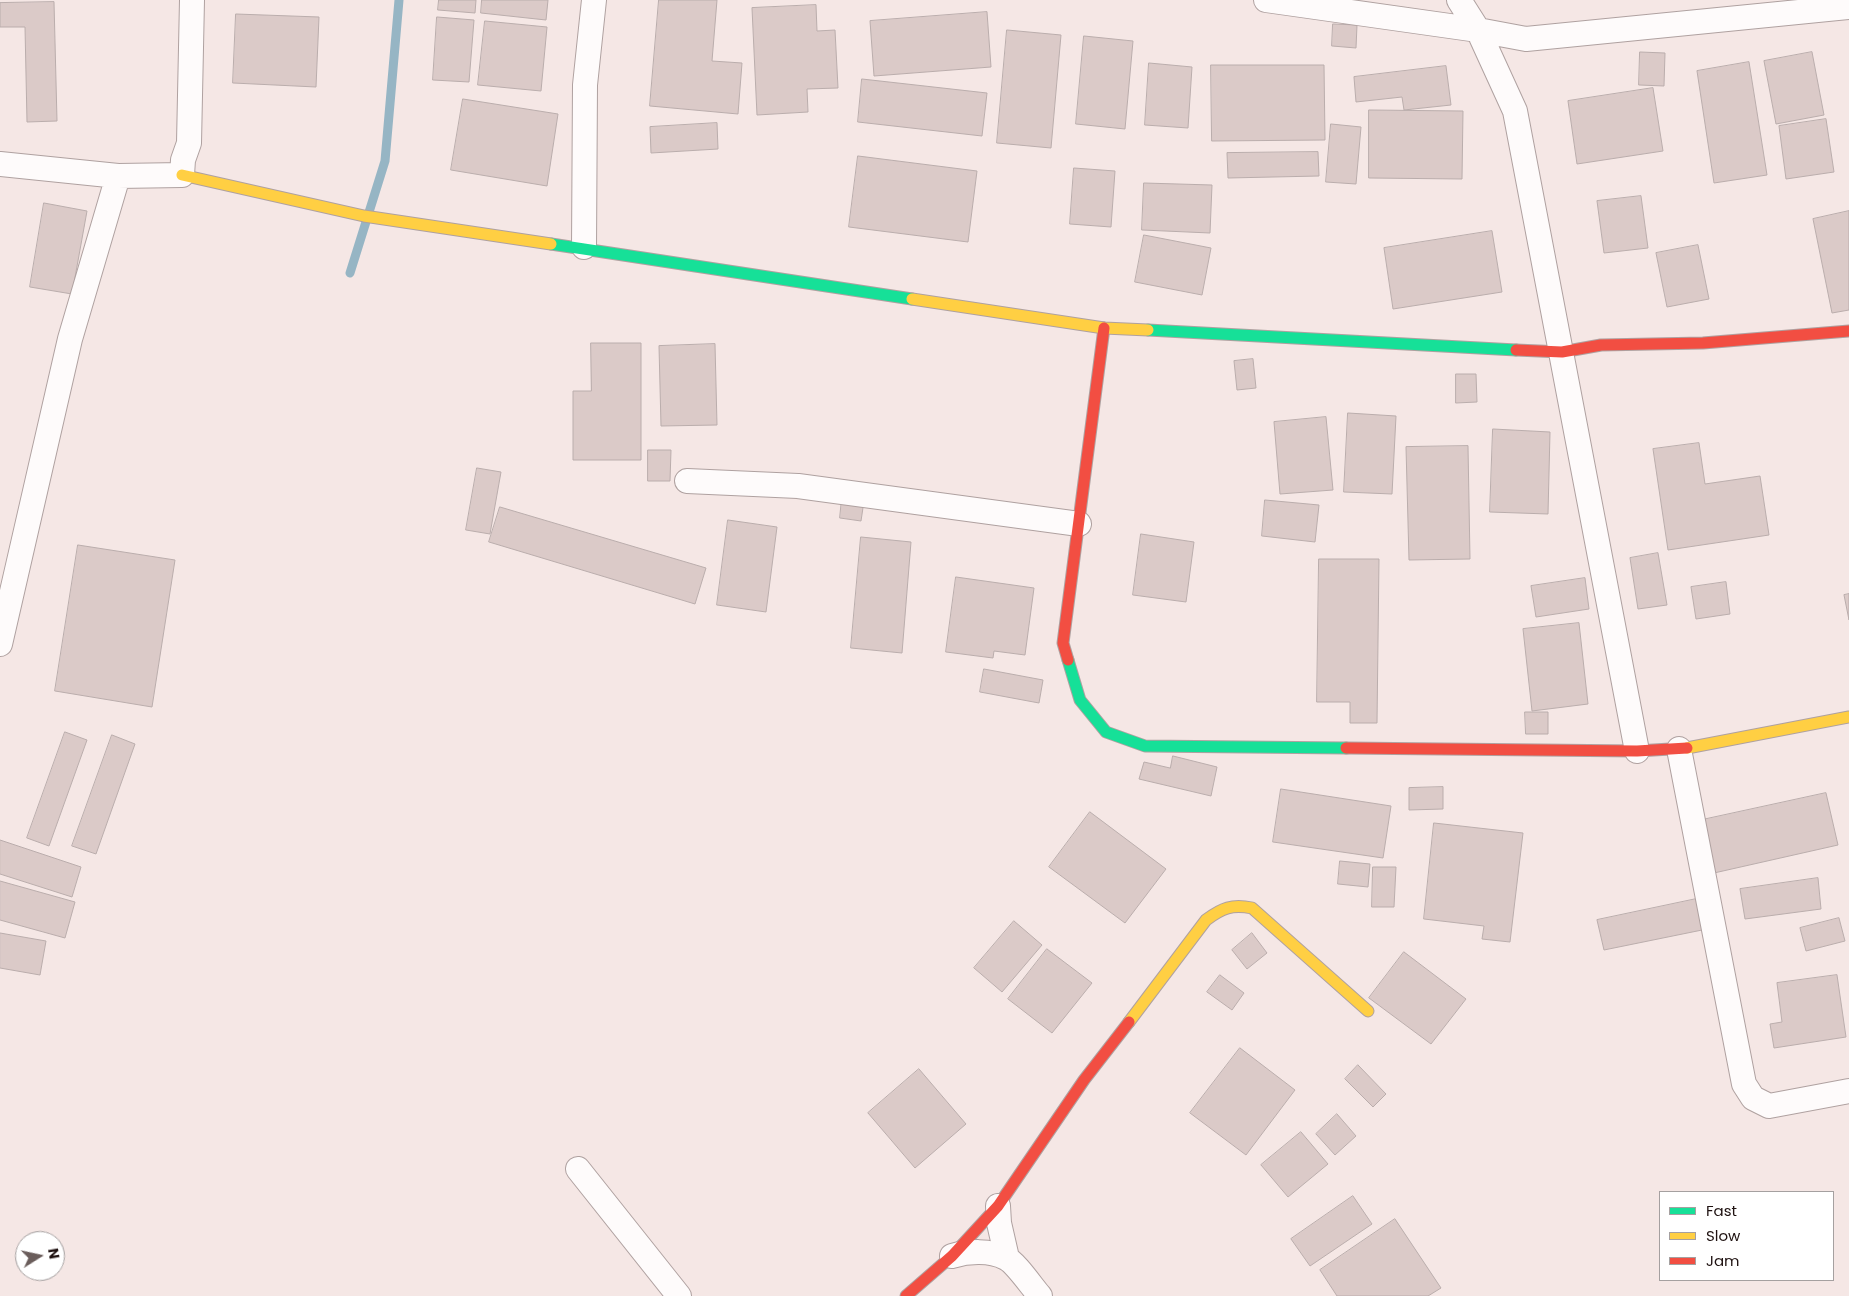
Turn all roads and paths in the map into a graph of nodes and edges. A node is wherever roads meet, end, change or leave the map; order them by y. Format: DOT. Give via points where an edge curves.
graph roads {
  1 [pos="192,0"];
  2 [pos="594,0"];
  3 [pos="1266,0"];
  4 [pos="1460,0"];
  5 [pos="1849,7"];
  6 [pos="1478,30"];
  7 [pos="0,164"];
  8 [pos="182,175"];
  9 [pos="118,176"];
  10 [pos="584,247"];
  11 [pos="1104,328"];
  12 [pos="1849,331"];
  13 [pos="1562,352"];
  14 [pos="687,480"];
  15 [pos="1079,524"];
  16 [pos="0,644"];
  17 [pos="1849,717"];
  18 [pos="1678,749"];
  19 [pos="1637,751"];
  20 [pos="1368,1011"];
  21 [pos="1849,1090"];
  22 [pos="578,1169"];
  23 [pos="998,1206"];
  24 [pos="952,1256"];
  25 [pos="1007,1258"];
  26 [pos="679,1296"];
  27 [pos="906,1296"];
  28 [pos="1040,1296"];
  1 -- 8 [label="street" via="190,143 183,160"];
  2 -- 10 [label="street" via="585,85"];
  3 -- 6 [label="street"];
  4 -- 6 [label="street"];
  5 -- 6 [label="street" via="1526,39"];
  6 -- 13 [label="street" via="1515,111"];
  7 -- 9 [label="street"];
  8 -- 9 [label="street"];
  8 -- 10 [label="street" via="364,216"];
  9 -- 16 [label="street" via="70,340"];
  10 -- 11 [label="street"];
  11 -- 13 [label="street"];
  11 -- 15 [label="street"];
  12 -- 13 [label="street" via="1703,343 1601,345"];
  13 -- 19 [label="street"];
  14 -- 15 [label="street" via="798,486"];
  15 -- 19 [label="street" via="1063,643 1080,700 1106,732 1145,746"];
  17 -- 18 [label="street"];
  18 -- 19 [label="street"];
  18 -- 21 [label="street" via="1744,1084 1753,1098 1769,1106"];
  20 -- 23 [label="street" via="1252,908 1233,904 1218,911 1206,920 1084,1080"];
  22 -- 26 [label="street"];
  23 -- 24 [label="street"];
  23 -- 25 [label="street"];
  24 -- 25 [label="street" via="967,1252"];
  24 -- 27 [label="street"];
  25 -- 28 [label="street"];
}
